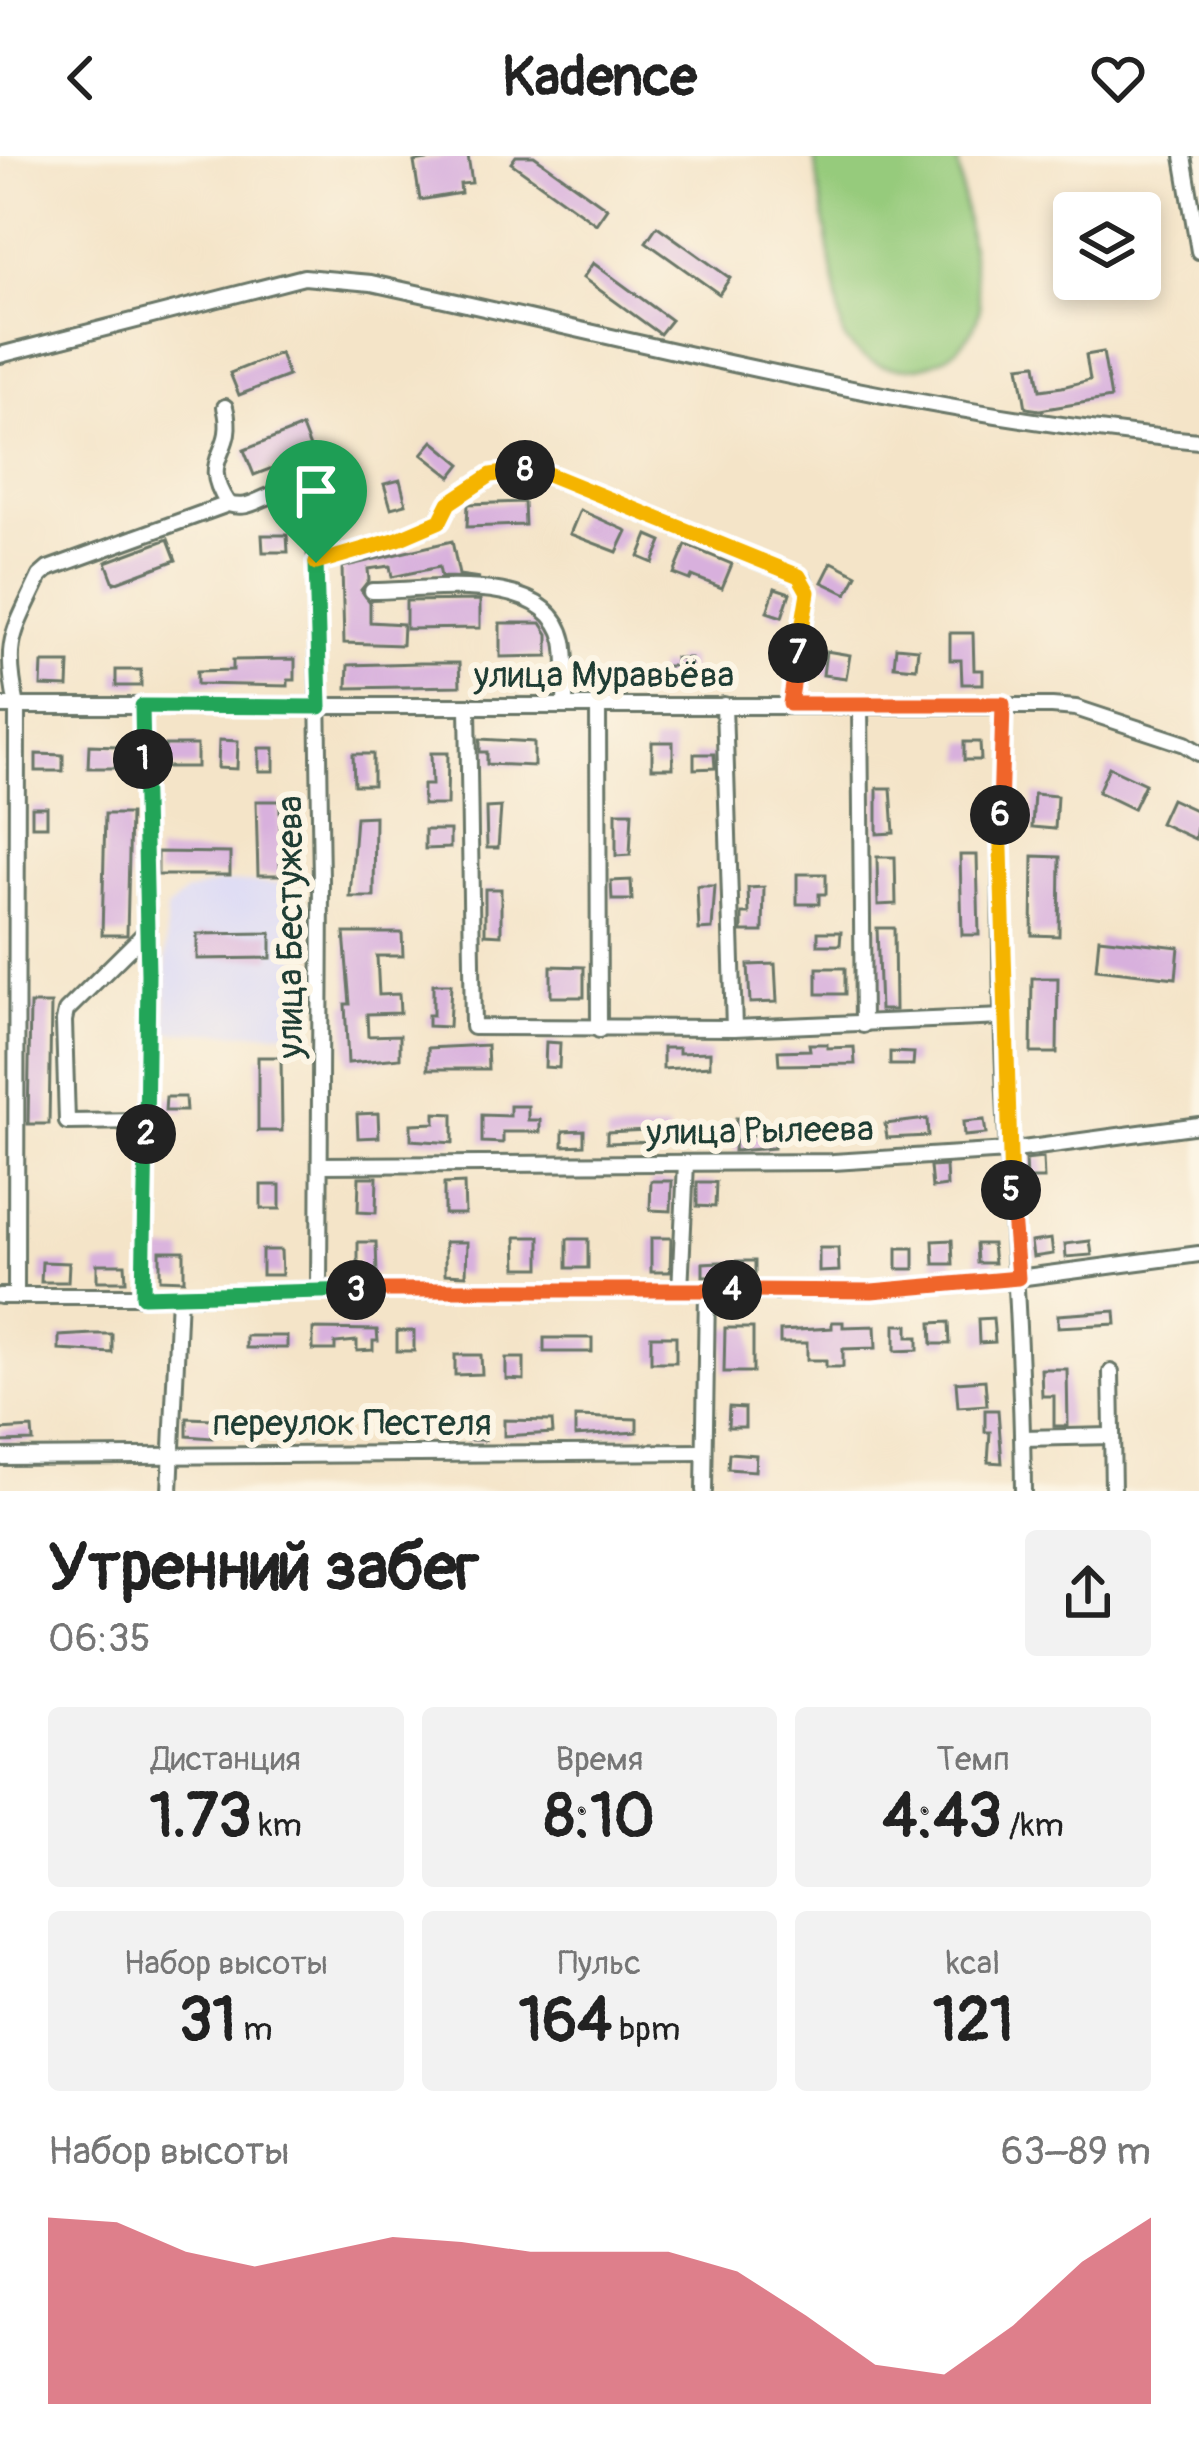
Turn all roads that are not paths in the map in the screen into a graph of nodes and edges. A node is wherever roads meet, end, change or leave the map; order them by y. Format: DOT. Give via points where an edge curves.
graph roads {
  1 [pos="1183,156"];
  2 [pos="1197,223"];
  3 [pos="1199,250"];
  4 [pos="0,355"];
  5 [pos="225,407"];
  6 [pos="1199,441"];
  7 [pos="228,504"];
  8 [pos="316,563"];
  9 [pos="372,591"];
  10 [pos="4,663"];
  11 [pos="860,703"];
  12 [pos="790,704"];
  13 [pos="1003,704"];
  14 [pos="0,706"];
  15 [pos="17,706"];
  16 [pos="142,706"];
  17 [pos="468,706"];
  18 [pos="565,706"];
  19 [pos="598,706"];
  20 [pos="724,706"];
  21 [pos="320,707"];
  22 [pos="1199,730"];
  23 [pos="1192,749"];
  24 [pos="147,931"];
  25 [pos="1004,1017"];
  26 [pos="863,1025"];
  27 [pos="734,1028"];
  28 [pos="599,1030"];
  29 [pos="146,1121"];
  30 [pos="1199,1125"];
  31 [pos="1008,1151"];
  32 [pos="686,1163"];
  33 [pos="320,1165"];
  34 [pos="1199,1255"];
  35 [pos="1018,1278"];
  36 [pos="319,1290"];
  37 [pos="707,1290"];
  38 [pos="680,1291"];
  39 [pos="143,1296"];
  40 [pos="179,1296"];
  41 [pos="8,1297"];
  42 [pos="1111,1372"];
  43 [pos="1112,1436"];
  44 [pos="1023,1438"];
  45 [pos="704,1452"];
  46 [pos="170,1454"];
  47 [pos="0,1457"];
  48 [pos="170,1491"];
  49 [pos="704,1491"];
  50 [pos="1023,1491"];
  51 [pos="1113,1491"];
  1 -- 2 [label="street"];
  2 -- 3 [label="street"];
  4 -- 6 [label="street" via="323,276 974,413"];
  5 -- 7 [label="street" via="228,437 214,479"];
  7 -- 8 [label="street, улица Бестужева" via="298,494 314,516"];
  7 -- 10 [label="street" via="48,569"];
  8 -- 12 [label="street" via="440,521 449,503 491,475 538,470 802,579 808,592"];
  8 -- 21 [label="street, улица Бестужева"];
  9 -- 18 [label="street" via="511,591 539,603 565,643"];
  10 -- 15 [label="street"];
  11 -- 12 [label="street, улица Муравьёва"];
  11 -- 13 [label="street, улица Муравьёва"];
  11 -- 26 [label="street"];
  12 -- 20 [label="street, улица Муравьёва"];
  13 -- 23 [label="street, улица Муравьёва" via="1076,708"];
  13 -- 25 [label="street"];
  14 -- 15 [label="street, улица Муравьёва"];
  15 -- 16 [label="street, улица Муравьёва"];
  15 -- 41 [label="street"];
  16 -- 21 [label="street, улица Муравьёва"];
  16 -- 24 [label="street"];
  17 -- 18 [label="street, улица Муравьёва"];
  17 -- 21 [label="street, улица Муравьёва"];
  17 -- 28 [label="street" via="473,1027"];
  18 -- 19 [label="street, улица Муравьёва"];
  19 -- 20 [label="street, улица Муравьёва"];
  19 -- 28 [label="street"];
  20 -- 27 [label="street"];
  21 -- 33 [label="street, улица Бестужева"];
  22 -- 23 [label="street"];
  24 -- 29 [label="street"];
  24 -- 29 [label="street" via="65,1011 64,1021 67,1122"];
  25 -- 26 [label="street"];
  25 -- 31 [label="street"];
  26 -- 27 [label="street"];
  27 -- 28 [label="street"];
  29 -- 39 [label="street"];
  30 -- 31 [label="street, улица Рылеева"];
  31 -- 32 [label="street, улица Рылеева"];
  31 -- 35 [label="street"];
  32 -- 33 [label="street, улица Рылеева"];
  32 -- 38 [label="street"];
  33 -- 36 [label="street, улица Бестужева"];
  34 -- 35 [label="street"];
  35 -- 37 [label="street" via="872,1291"];
  35 -- 44 [label="street"];
  36 -- 38 [label="street"];
  36 -- 40 [label="street"];
  37 -- 38 [label="street"];
  37 -- 45 [label="street"];
  39 -- 40 [label="street"];
  39 -- 41 [label="street"];
  40 -- 46 [label="street"];
  42 -- 43 [label="street"];
  43 -- 44 [label="street"];
  43 -- 51 [label="street"];
  44 -- 50 [label="street"];
  45 -- 46 [label="street, переулок Пестеля"];
  45 -- 49 [label="street"];
  46 -- 47 [label="street, переулок Пестеля"];
  46 -- 48 [label="street"];
}
